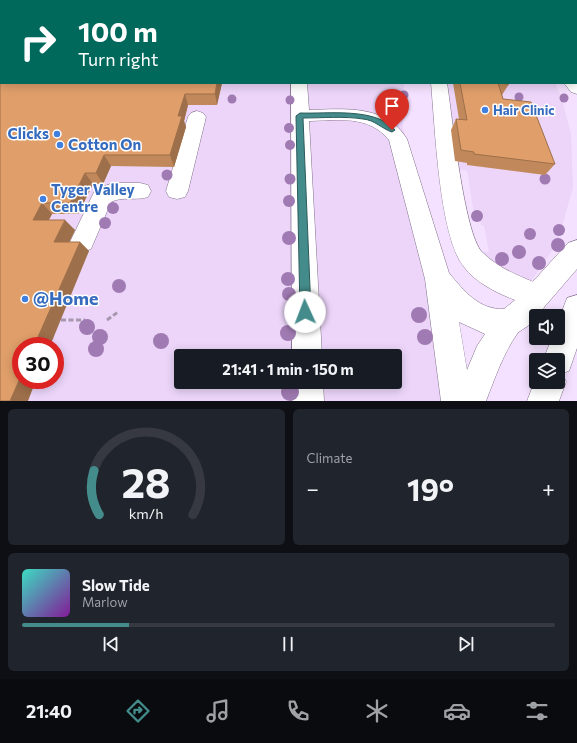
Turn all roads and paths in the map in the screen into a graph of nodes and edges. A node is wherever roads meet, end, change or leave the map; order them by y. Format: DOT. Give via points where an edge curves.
graph roads {
  1 [pos="299,84"];
  2 [pos="439,84"];
  3 [pos="300,116"];
  4 [pos="197,117"];
  5 [pos="140,191"];
  6 [pos="177,191"];
  7 [pos="82,242"];
  8 [pos="577,251"];
  9 [pos="438,279"];
  10 [pos="537,296"];
  11 [pos="577,308"];
  12 [pos="118,312"];
  13 [pos="61,320"];
  14 [pos="85,320"];
  15 [pos="107,320"];
  16 [pos="508,323"];
  17 [pos="307,349"];
  18 [pos="561,353"];
  19 [pos="307,389"];
  20 [pos="547,389"];
  21 [pos="308,401"];
  22 [pos="458,401"];
  23 [pos="470,401"];
  24 [pos="543,401"];
  1 -- 3 [label="street"];
  2 -- 10 [label="street" via="449,174 463,241 469,255 497,278 523,292"];
  3 -- 9 [label="street" via="365,116 381,122 392,130 398,139"];
  3 -- 17 [label="street"];
  4 -- 6 [label="street"];
  5 -- 7 [label="street" via="113,191 103,196"];
  8 -- 10 [label="street"];
  9 -- 16 [label="street" via="468,312 487,322"];
  9 -- 22 [label="street"];
  10 -- 16 [label="street"];
  11 -- 18 [label="street"];
  12 -- 15 [label="path"];
  13 -- 14 [label="path"];
  16 -- 23 [label="street" via="488,357"];
  19 -- 21 [label="street"];
  20 -- 24 [label="street"];
}
